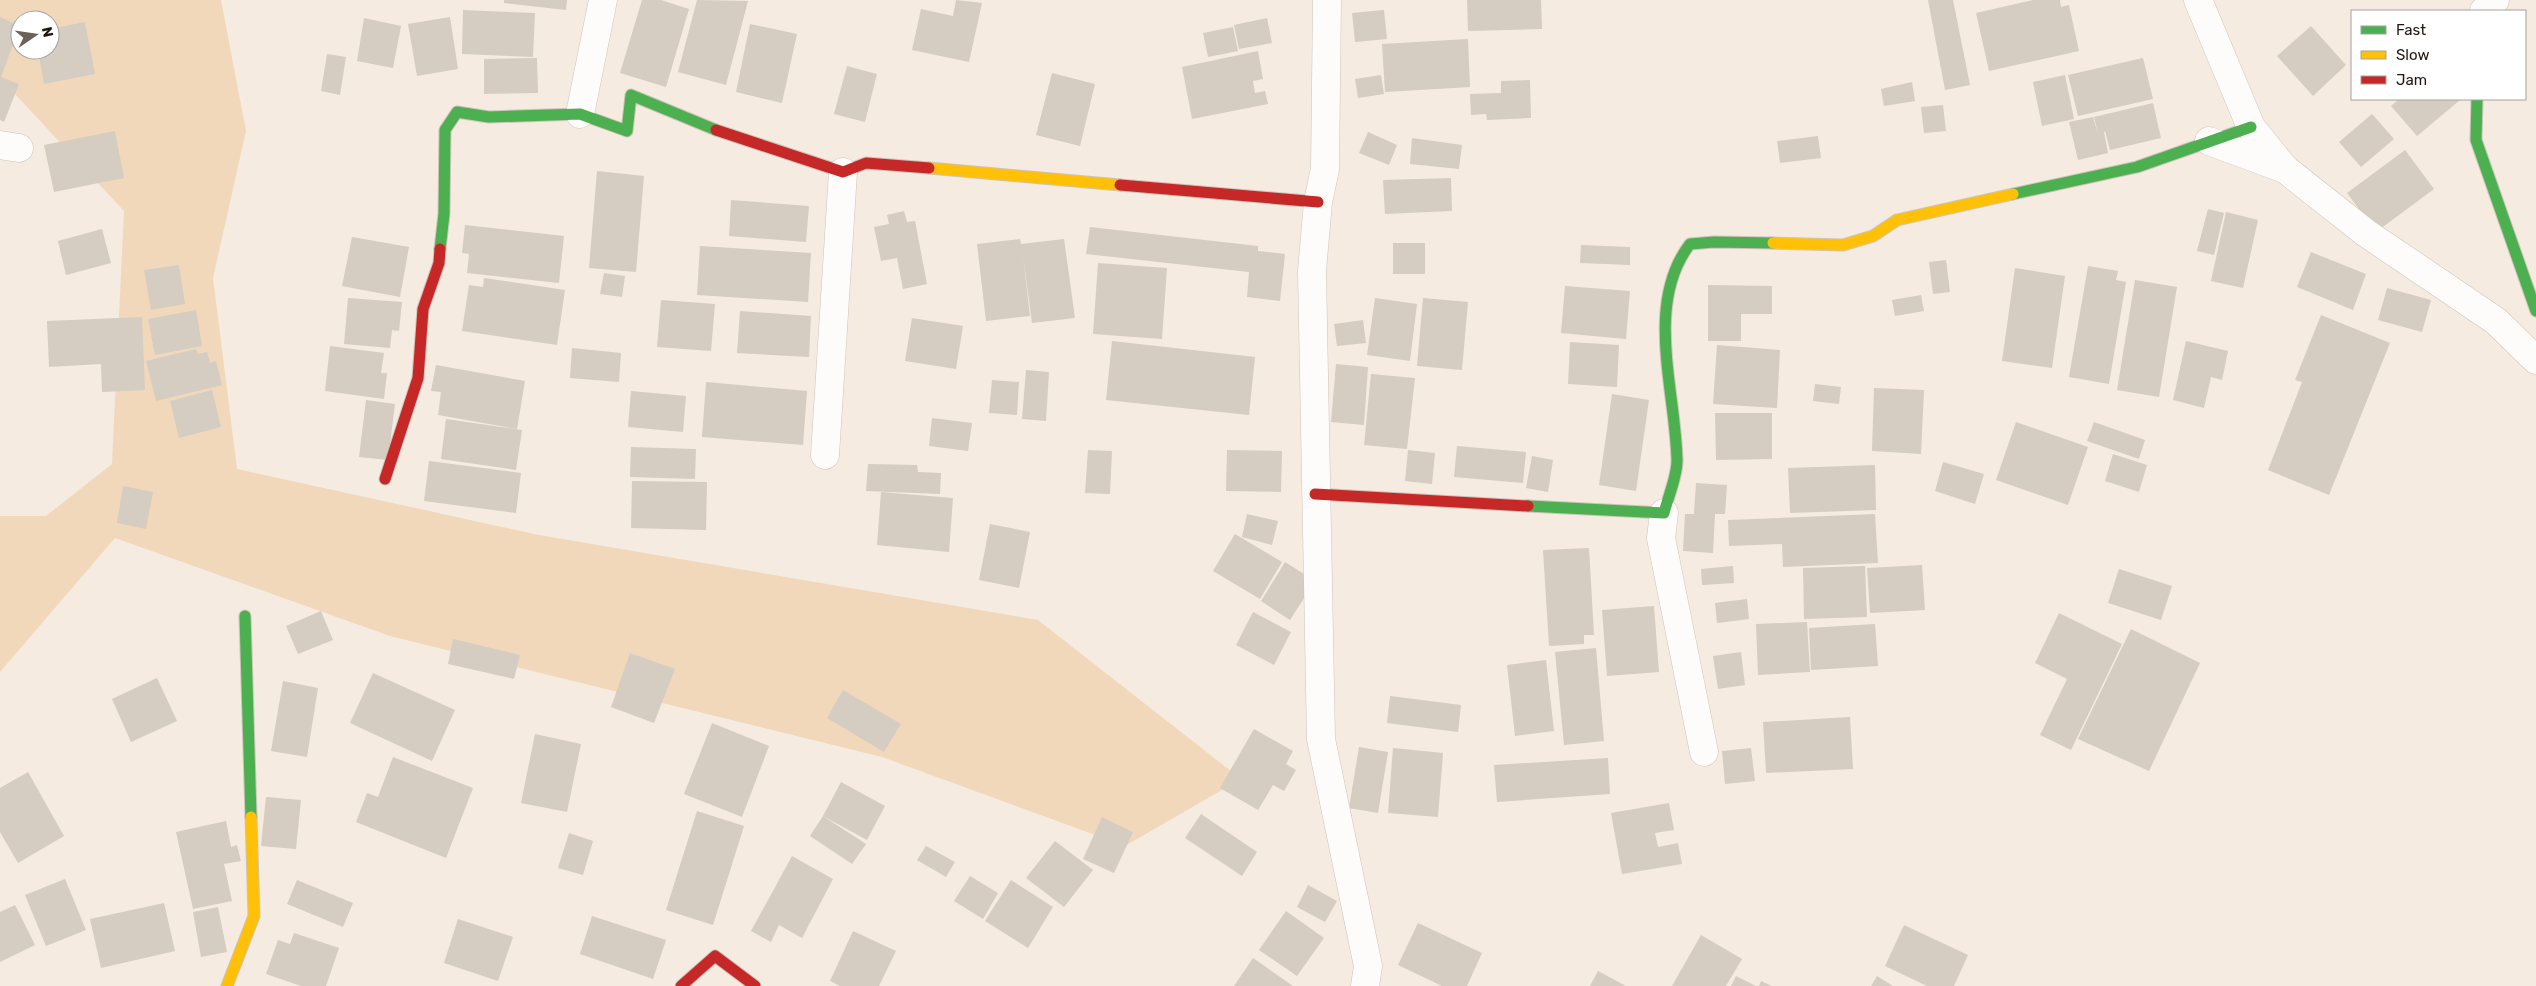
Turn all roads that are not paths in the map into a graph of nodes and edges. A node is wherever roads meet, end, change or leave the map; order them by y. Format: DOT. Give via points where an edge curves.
graph roads {
  1 [pos="603,0"];
  2 [pos="1327,0"];
  3 [pos="2198,0"];
  4 [pos="2495,0"];
  5 [pos="2485,10"];
  6 [pos="2477,100"];
  7 [pos="580,114"];
  8 [pos="2251,127"];
  9 [pos="2209,141"];
  10 [pos="2285,169"];
  11 [pos="843,172"];
  12 [pos="1318,202"];
  13 [pos="2536,310"];
  14 [pos="2536,360"];
  15 [pos="825,455"];
  16 [pos="385,479"];
  17 [pos="1315,494"];
  18 [pos="1664,513"];
  19 [pos="245,616"];
  20 [pos="1704,752"];
  21 [pos="227,986"];
  22 [pos="681,986"];
  23 [pos="755,986"];
  24 [pos="1365,986"];
  1 -- 7 [label="street"];
  2 -- 12 [label="street" via="1325,169"];
  3 -- 8 [label="street"];
  4 -- 5 [label="street"];
  6 -- 13 [label="street" via="2476,140"];
  7 -- 11 [label="street" via="627,131 631,95 722,132"];
  7 -- 16 [label="street" via="490,116 458,112 445,130 444,214 439,263 423,309 418,378"];
  8 -- 9 [label="street"];
  8 -- 10 [label="street"];
  9 -- 10 [label="street"];
  9 -- 18 [label="street" via="2137,167 1897,220 1873,236 1843,245 1690,244 1677,261 1664,322 1677,463"];
  10 -- 14 [label="street" via="2366,233 2496,321"];
  11 -- 12 [label="street" via="866,163"];
  11 -- 15 [label="street"];
  12 -- 17 [label="street" via="1312,271"];
  17 -- 18 [label="street"];
  17 -- 24 [label="street" via="1321,738 1368,966"];
  18 -- 20 [label="street" via="1661,538"];
  19 -- 21 [label="street" via="254,916"];
  22 -- 23 [label="street" via="716,956"];
}
